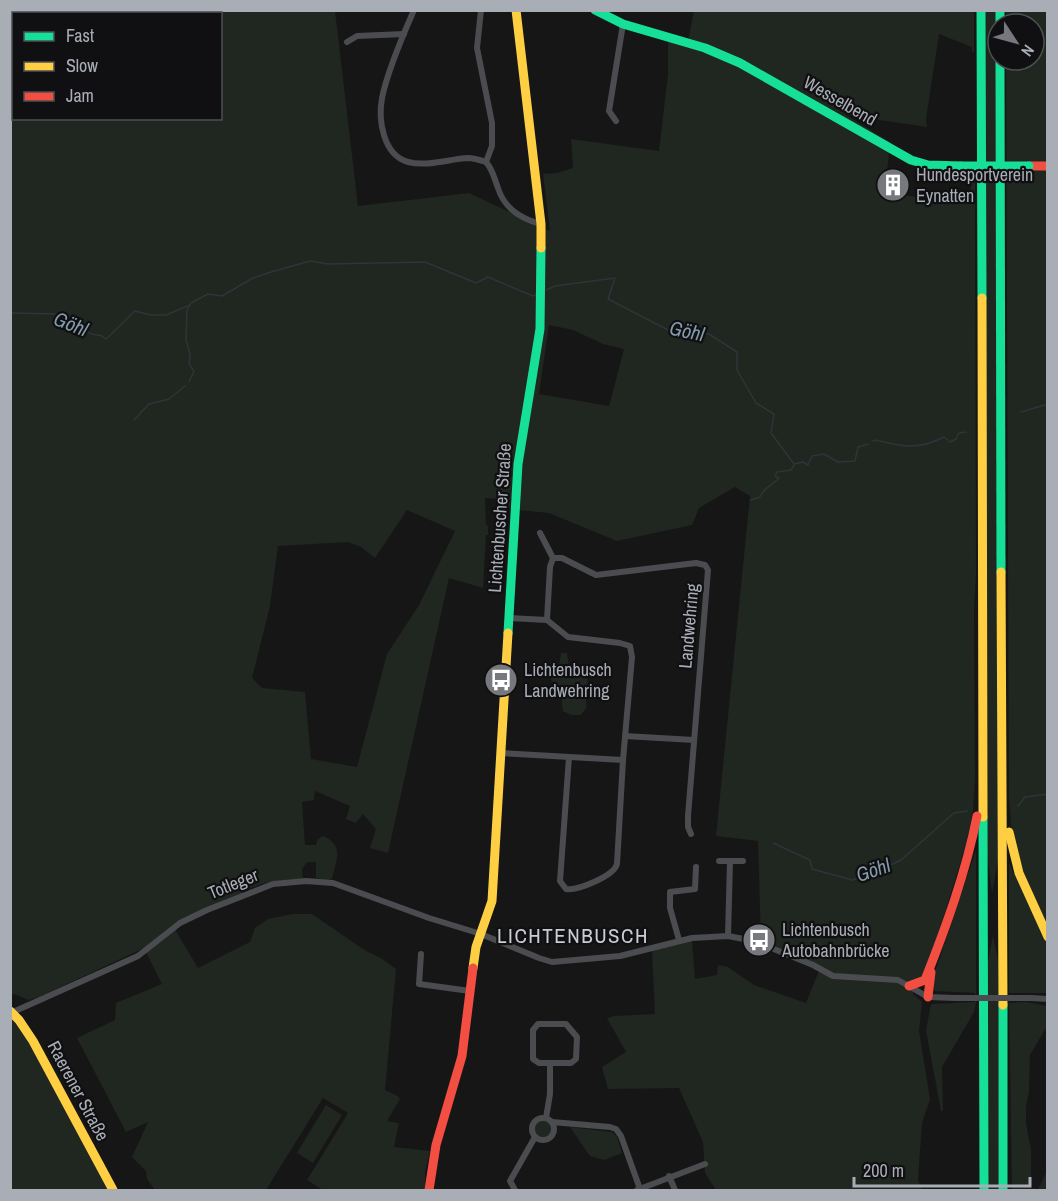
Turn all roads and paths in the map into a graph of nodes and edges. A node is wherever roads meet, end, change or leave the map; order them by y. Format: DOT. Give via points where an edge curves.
graph roads {
  1 [pos="414,10"];
  2 [pos="481,10"];
  3 [pos="516,10"];
  4 [pos="595,10"];
  5 [pos="981,10"];
  6 [pos="623,24"];
  7 [pos="404,34"];
  8 [pos="347,42"];
  9 [pos="1000,72"];
  10 [pos="616,121"];
  11 [pos="486,162"];
  12 [pos="1047,166"];
  13 [pos="541,224"];
  14 [pos="540,533"];
  15 [pos="553,558"];
  16 [pos="509,618"];
  17 [pos="547,620"];
  18 [pos="625,736"];
  19 [pos="694,740"];
  20 [pos="501,753"];
  21 [pos="569,758"];
  22 [pos="623,760"];
  23 [pos="983,786"];
  24 [pos="1002,808"];
  25 [pos="691,834"];
  26 [pos="719,861"];
  27 [pos="730,861"];
  28 [pos="742,861"];
  29 [pos="696,867"];
  30 [pos="481,934"];
  31 [pos="728,936"];
  32 [pos="1047,937"];
  33 [pos="679,940"];
  34 [pos="422,954"];
  35 [pos="933,962"];
  36 [pos="909,986"];
  37 [pos="983,987"];
  38 [pos="470,991"];
  39 [pos="928,997"];
  40 [pos="1047,999"];
  41 [pos="12,1012"];
  42 [pos="974,1025"];
  43 [pos="550,1063"];
  44 [pos="549,1120"];
  45 [pos="535,1137"];
  46 [pos="705,1164"];
  47 [pos="669,1176"];
  48 [pos="638,1190"];
  49 [pos="113,1191"];
  50 [pos="429,1191"];
  51 [pos="515,1191"];
  52 [pos="675,1191"];
  53 [pos="984,1191"];
  54 [pos="1003,1191"];
  1 -- 7 [label="street"];
  2 -- 11 [label="street" via="477,48 492,123 492,146"];
  3 -- 13 [label="main road, Lichtenbuscher Straße"];
  4 -- 6 [label="main road, Wesselbend"];
  5 -- 23 [label="main road"];
  6 -- 10 [label="street" via="609,111"];
  6 -- 12 [label="main road, Wesselbend, bridge" via="705,48 740,63 910,160 928,165"];
  7 -- 8 [label="street" via="357,36"];
  7 -- 11 [label="street" via="382,96 388,146 398,157 418,164 471,158"];
  9 -- 24 [label="main road"];
  11 -- 13 [label="street" via="493,170 504,202 517,214"];
  13 -- 16 [label="main road, Lichtenbuscher Straße" via="540,329 518,464"];
  14 -- 15 [label="street"];
  15 -- 17 [label="street"];
  15 -- 19 [label="street, Landwehring" via="562,558 596,575 705,565 709,576"];
  16 -- 17 [label="street"];
  16 -- 20 [label="main road, Lichtenbuscher Straße"];
  17 -- 18 [label="street" via="568,638 630,646"];
  18 -- 19 [label="street"];
  18 -- 22 [label="street"];
  19 -- 25 [label="street, Landwehring" via="688,816"];
  20 -- 21 [label="street"];
  20 -- 30 [label="main road, Lichtenbuscher Straße" via="493,890"];
  21 -- 22 [label="street"];
  21 -- 22 [label="street" via="560,881 573,891 615,869"];
  23 -- 35 [label="main road" via="969,856"];
  23 -- 37 [label="main road"];
  24 -- 32 [label="main road" via="1018,875"];
  24 -- 54 [label="main road"];
  26 -- 27 [label="street"];
  27 -- 28 [label="street"];
  27 -- 31 [label="street"];
  29 -- 33 [label="street" via="695,889 670,892"];
  30 -- 33 [label="street, Totleger" via="539,958 560,962 620,956"];
  30 -- 38 [label="main road, Lichtenbuscher Straße"];
  30 -- 41 [label="street, Totleger" via="333,883 273,884 189,918 138,956"];
  31 -- 33 [label="street, Totleger"];
  31 -- 36 [label="street, Totleger" via="754,941 833,976 894,979"];
  34 -- 38 [label="street" via="419,984"];
  35 -- 36 [label="main road" via="925,980"];
  35 -- 39 [label="main road"];
  36 -- 39 [label="street, Totleger"];
  37 -- 42 [label="main road"];
  37 -- 53 [label="main road"];
  38 -- 50 [label="main road, Lichtenbuscher Straße" via="465,1043 432,1164"];
  39 -- 40 [label="street, bridge"];
  41 -- 49 [label="main road, Raerener Straße" via="33,1041"];
  43 -- 43 [label="street" via="572,1063 576,1059 577,1037 566,1024 538,1024 532,1030 533,1059"];
  43 -- 44 [label="street"];
  44 -- 45 [label="street" via="539,1118 534,1123"];
  44 -- 45 [label="street" via="555,1130 549,1139"];
  44 -- 48 [label="street" via="616,1130"];
  45 -- 51 [label="street" via="510,1181"];
  46 -- 47 [label="street"];
  47 -- 48 [label="street"];
  47 -- 52 [label="street"];
}
